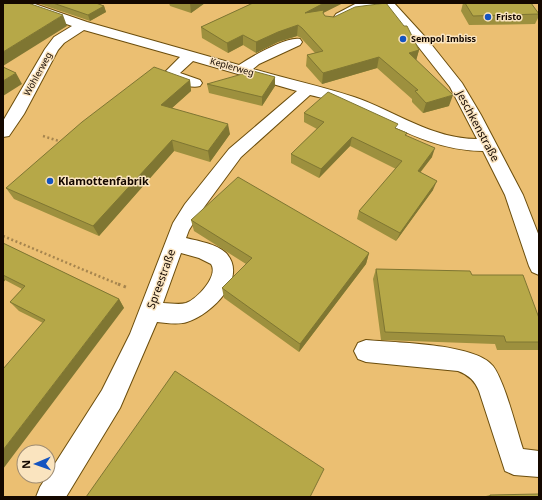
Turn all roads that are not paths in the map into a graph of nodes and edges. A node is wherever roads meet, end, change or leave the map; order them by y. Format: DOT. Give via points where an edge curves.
graph roads {
  1 [pos="20,3"];
  2 [pos="373,3"];
  3 [pos="387,3"];
  4 [pos="329,23"];
  5 [pos="82,25"];
  6 [pos="295,42"];
  7 [pos="190,55"];
  8 [pos="242,70"];
  9 [pos="195,83"];
  10 [pos="309,88"];
  11 [pos="3,132"];
  12 [pos="488,145"];
  13 [pos="174,244"];
  14 [pos="539,266"];
  15 [pos="149,311"];
  16 [pos="366,351"];
  17 [pos="539,464"];
  18 [pos="50,497"];
  1 -- 5 [label="street, Keplerweg"];
  2 -- 4 [label="street"];
  3 -- 12 [label="street, Jeschkenstraße" via="456,86"];
  5 -- 7 [label="street, Keplerweg"];
  5 -- 11 [label="street, Wöhlerweg" via="60,40 52,49 16,114"];
  6 -- 8 [label="street" via="254,61"];
  7 -- 8 [label="street, Keplerweg"];
  7 -- 9 [label="street" via="170,74"];
  8 -- 10 [label="street, Keplerweg"];
  10 -- 12 [label="street, Keplerweg" via="350,101 404,126 440,139 468,145"];
  10 -- 13 [label="street, Spreestraße" via="235,153 192,209"];
  12 -- 14 [label="street, Jeschkenstraße" via="514,195"];
  13 -- 15 [label="street, Spreestraße"];
  13 -- 15 [label="street" via="219,258 223,267 223,277 213,294 198,308 187,313"];
  15 -- 18 [label="street, Spreestraße" via="112,399"];
  16 -- 17 [label="street" via="458,360 473,365 484,374 491,389 514,462"];
}
